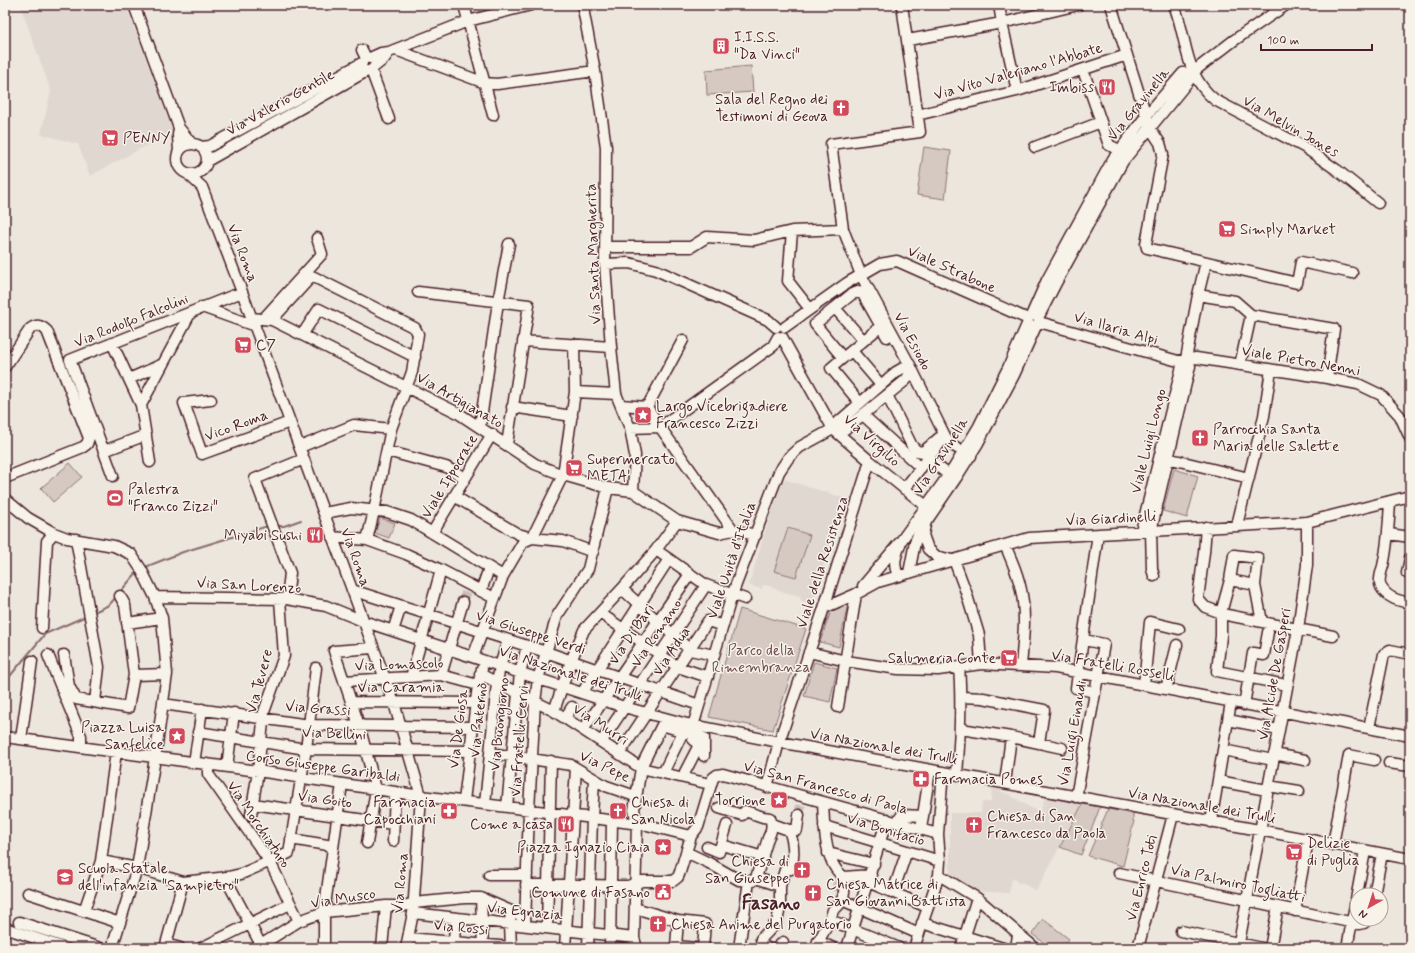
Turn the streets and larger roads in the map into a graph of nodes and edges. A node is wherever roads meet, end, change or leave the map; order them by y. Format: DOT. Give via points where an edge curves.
graph roads {
  1 [pos="134,5"];
  2 [pos="464,5"];
  3 [pos="531,5"];
  4 [pos="576,5"];
  5 [pos="902,5"];
  6 [pos="999,5"];
  7 [pos="1078,5"];
  8 [pos="1111,5"];
  9 [pos="1174,5"];
  10 [pos="1286,5"];
  11 [pos="584,9"];
  12 [pos="468,21"];
  13 [pos="1002,23"];
  14 [pos="908,40"];
  15 [pos="393,51"];
  16 [pos="1127,55"];
  17 [pos="368,62"];
  18 [pos="1083,70"];
  19 [pos="595,71"];
  20 [pos="1193,72"];
  21 [pos="485,83"];
  22 [pos="1017,91"];
  23 [pos="493,115"];
  24 [pos="917,115"];
  25 [pos="1146,116"];
  26 [pos="389,119"];
  27 [pos="1101,122"];
  28 [pos="179,128"];
  29 [pos="1150,128"];
  30 [pos="197,146"];
  31 [pos="1035,147"];
  32 [pos="1119,150"];
  33 [pos="179,152"];
  34 [pos="205,165"];
  35 [pos="188,174"];
  36 [pos="202,187"];
  37 [pos="1378,203"];
  38 [pos="843,229"];
  39 [pos="792,231"];
  40 [pos="317,238"];
  41 [pos="509,244"];
  42 [pos="606,247"];
  43 [pos="1206,262"];
  44 [pos="605,264"];
  45 [pos="1352,273"];
  46 [pos="861,275"];
  47 [pos="242,292"];
  48 [pos="418,292"];
  49 [pos="1198,295"];
  50 [pos="498,302"];
  51 [pos="202,307"];
  52 [pos="835,308"];
  53 [pos="810,309"];
  54 [pos="191,312"];
  55 [pos="1250,315"];
  56 [pos="1033,320"];
  57 [pos="260,321"];
  58 [pos="881,326"];
  59 [pos="780,332"];
  60 [pos="302,335"];
  61 [pos="683,340"];
  62 [pos="863,340"];
  63 [pos="523,341"];
  64 [pos="112,343"];
  65 [pos="574,344"];
  66 [pos="611,347"];
  67 [pos="852,351"];
  68 [pos="415,357"];
  69 [pos="843,358"];
  70 [pos="1186,359"];
  71 [pos="163,364"];
  72 [pos="1240,364"];
  73 [pos="906,365"];
  74 [pos="5,366"];
  75 [pos="1271,370"];
  76 [pos="1327,378"];
  77 [pos="129,379"];
  78 [pos="881,385"];
  79 [pos="406,386"];
  80 [pos="574,392"];
  81 [pos="616,394"];
  82 [pos="887,395"];
  83 [pos="211,400"];
  84 [pos="860,403"];
  85 [pos="141,405"];
  86 [pos="621,405"];
  87 [pos="512,407"];
  88 [pos="647,407"];
  89 [pos="863,414"];
  90 [pos="572,416"];
  91 [pos="290,422"];
  92 [pos="480,426"];
  93 [pos="660,427"];
  94 [pos="630,428"];
  95 [pos="391,429"];
  96 [pos="833,429"];
  97 [pos="492,434"];
  98 [pos="146,435"];
  99 [pos="945,435"];
  100 [pos="1410,438"];
  101 [pos="507,444"];
  102 [pos="300,447"];
  103 [pos="104,451"];
  104 [pos="387,451"];
  105 [pos="914,454"];
  106 [pos="967,454"];
  107 [pos="1164,457"];
  108 [pos="304,459"];
  109 [pos="928,459"];
  110 [pos="870,461"];
  111 [pos="150,462"];
  112 [pos="921,468"];
  113 [pos="563,475"];
  114 [pos="949,475"];
  115 [pos="113,476"];
  116 [pos="5,478"];
  117 [pos="465,478"];
  118 [pos="1249,478"];
  119 [pos="608,488"];
  120 [pos="904,489"];
  121 [pos="633,492"];
  122 [pos="454,496"];
  123 [pos="1410,496"];
  124 [pos="5,498"];
  125 [pos="1390,501"];
  126 [pos="929,508"];
  127 [pos="374,511"];
  128 [pos="324,513"];
  129 [pos="677,521"];
  130 [pos="926,521"];
  131 [pos="1307,522"];
  132 [pos="1237,525"];
  133 [pos="1206,527"];
  134 [pos="733,530"];
  135 [pos="1146,531"];
  136 [pos="54,533"];
  137 [pos="432,533"];
  138 [pos="1098,534"];
  139 [pos="1389,534"];
  140 [pos="756,535"];
  141 [pos="332,537"];
  142 [pos="1410,537"];
  143 [pos="532,538"];
  144 [pos="76,539"];
  145 [pos="367,540"];
  146 [pos="901,541"];
  147 [pos="1005,545"];
  148 [pos="656,550"];
  149 [pos="593,552"];
  150 [pos="1410,558"];
  151 [pos="669,559"];
  152 [pos="954,560"];
  153 [pos="489,568"];
  154 [pos="441,570"];
  155 [pos="690,574"];
  156 [pos="904,574"];
  157 [pos="1410,574"];
  158 [pos="503,576"];
  159 [pos="1154,576"];
  160 [pos="1230,580"];
  161 [pos="706,585"];
  162 [pos="1255,585"];
  163 [pos="622,589"];
  164 [pos="352,590"];
  165 [pos="481,591"];
  166 [pos="856,594"];
  167 [pos="120,596"];
  168 [pos="732,596"];
  169 [pos="155,597"];
  170 [pos="494,598"];
  171 [pos="283,599"];
  172 [pos="745,599"];
  173 [pos="463,602"];
  174 [pos="1410,604"];
  175 [pos="639,605"];
  176 [pos="400,606"];
  177 [pos="824,608"];
  178 [pos="600,613"];
  179 [pos="1222,613"];
  180 [pos="428,615"];
  181 [pos="162,618"];
  182 [pos="363,621"];
  183 [pos="658,622"];
  184 [pos="1262,622"];
  185 [pos="127,623"];
  186 [pos="457,623"];
  187 [pos="723,626"];
  188 [pos="42,628"];
  189 [pos="1179,629"];
  190 [pos="1298,629"];
  191 [pos="623,630"];
  192 [pos="393,631"];
  193 [pos="483,631"];
  194 [pos="1268,632"];
  195 [pos="673,635"];
  196 [pos="1333,636"];
  197 [pos="421,640"];
  198 [pos="508,640"];
  199 [pos="1084,640"];
  200 [pos="643,643"];
  201 [pos="1177,645"];
  202 [pos="527,646"];
  203 [pos="373,648"];
  204 [pos="449,649"];
  205 [pos="690,650"];
  206 [pos="546,652"];
  207 [pos="809,652"];
  208 [pos="1410,654"];
  209 [pos="48,655"];
  210 [pos="64,655"];
  211 [pos="660,655"];
  212 [pos="714,655"];
  213 [pos="473,657"];
  214 [pos="32,661"];
  215 [pos="484,661"];
  216 [pos="571,661"];
  217 [pos="846,661"];
  218 [pos="981,664"];
  219 [pos="500,666"];
  220 [pos="1021,666"];
  221 [pos="678,667"];
  222 [pos="959,667"];
  223 [pos="316,668"];
  224 [pos="597,669"];
  225 [pos="1079,671"];
  226 [pos="520,673"];
  227 [pos="167,674"];
  228 [pos="480,674"];
  229 [pos="134,675"];
  230 [pos="441,675"];
  231 [pos="1098,675"];
  232 [pos="411,677"];
  233 [pos="620,677"];
  234 [pos="708,677"];
  235 [pos="1249,677"];
  236 [pos="385,678"];
  237 [pos="538,679"];
  238 [pos="344,681"];
  239 [pos="497,683"];
  240 [pos="640,684"];
  241 [pos="478,685"];
  242 [pos="1144,685"];
  243 [pos="1286,685"];
  244 [pos="562,687"];
  245 [pos="1166,689"];
  246 [pos="662,691"];
  247 [pos="517,692"];
  248 [pos="1095,692"];
  249 [pos="582,693"];
  250 [pos="962,696"];
  251 [pos="604,700"];
  252 [pos="95,702"];
  253 [pos="351,702"];
  254 [pos="535,702"];
  255 [pos="1231,702"];
  256 [pos="394,703"];
  257 [pos="476,703"];
  258 [pos="163,704"];
  259 [pos="1244,704"];
  260 [pos="699,705"];
  261 [pos="572,707"];
  262 [pos="624,707"];
  263 [pos="838,707"];
  264 [pos="202,709"];
  265 [pos="554,711"];
  266 [pos="1282,712"];
  267 [pos="234,714"];
  268 [pos="646,714"];
  269 [pos="264,717"];
  270 [pos="565,718"];
  271 [pos="1228,720"];
  272 [pos="309,725"];
  273 [pos="359,725"];
  274 [pos="401,726"];
  275 [pos="473,727"];
  276 [pos="1369,728"];
  277 [pos="961,729"];
  278 [pos="583,730"];
  279 [pos="1279,730"];
  280 [pos="690,731"];
  281 [pos="198,732"];
  282 [pos="706,733"];
  283 [pos="1410,736"];
  284 [pos="5,737"];
  285 [pos="231,737"];
  286 [pos="1011,737"];
  287 [pos="604,738"];
  288 [pos="21,739"];
  289 [pos="261,741"];
  290 [pos="779,742"];
  291 [pos="1039,743"];
  292 [pos="81,748"];
  293 [pos="1062,748"];
  294 [pos="306,749"];
  295 [pos="367,750"];
  296 [pos="408,750"];
  297 [pos="622,750"];
  298 [pos="1223,750"];
  299 [pos="470,751"];
  300 [pos="116,752"];
  301 [pos="490,753"];
  302 [pos="511,756"];
  303 [pos="704,756"];
  304 [pos="1274,757"];
  305 [pos="155,758"];
  306 [pos="532,758"];
  307 [pos="1305,760"];
  308 [pos="1374,760"];
  309 [pos="551,762"];
  310 [pos="1389,762"];
  311 [pos="194,763"];
  312 [pos="208,765"];
  313 [pos="642,766"];
  314 [pos="1410,766"];
  315 [pos="227,767"];
  316 [pos="576,768"];
  317 [pos="665,770"];
  318 [pos="930,770"];
  319 [pos="258,771"];
  320 [pos="685,772"];
  321 [pos="943,772"];
  322 [pos="957,774"];
  323 [pos="301,778"];
  324 [pos="594,780"];
  325 [pos="1218,781"];
  326 [pos="1005,783"];
  327 [pos="342,784"];
  328 [pos="710,784"];
  329 [pos="768,787"];
  330 [pos="1267,788"];
  331 [pos="376,789"];
  332 [pos="394,792"];
  333 [pos="1299,792"];
  334 [pos="421,796"];
  335 [pos="636,796"];
  336 [pos="1076,797"];
  337 [pos="464,801"];
  338 [pos="823,802"];
  339 [pos="253,804"];
  340 [pos="485,804"];
  341 [pos="801,805"];
  342 [pos="506,807"];
  343 [pos="711,807"];
  344 [pos="296,810"];
  345 [pos="529,810"];
  346 [pos="550,812"];
  347 [pos="251,815"];
  348 [pos="572,815"];
  349 [pos="1172,815"];
  350 [pos="337,816"];
  351 [pos="923,816"];
  352 [pos="592,818"];
  353 [pos="730,819"];
  354 [pos="612,820"];
  355 [pos="887,820"];
  356 [pos="371,821"];
  357 [pos="771,821"];
  358 [pos="897,822"];
  359 [pos="1211,822"];
  360 [pos="393,824"];
  361 [pos="637,824"];
  362 [pos="824,826"];
  363 [pos="921,829"];
  364 [pos="789,830"];
  365 [pos="1259,830"];
  366 [pos="938,834"];
  367 [pos="691,836"];
  368 [pos="291,839"];
  369 [pos="393,840"];
  370 [pos="1308,840"];
  371 [pos="880,842"];
  372 [pos="366,844"];
  373 [pos="722,845"];
  374 [pos="1333,845"];
  375 [pos="333,846"];
  376 [pos="707,847"];
  377 [pos="907,851"];
  378 [pos="1365,851"];
  379 [pos="686,852"];
  380 [pos="828,853"];
  381 [pos="1382,854"];
  382 [pos="763,856"];
  383 [pos="1410,859"];
  384 [pos="101,861"];
  385 [pos="940,861"];
  386 [pos="270,862"];
  387 [pos="874,864"];
  388 [pos="137,868"];
  389 [pos="1119,873"];
  390 [pos="489,875"];
  391 [pos="939,875"];
  392 [pos="840,877"];
  393 [pos="224,878"];
  394 [pos="870,878"];
  395 [pos="526,880"];
  396 [pos="753,880"];
  397 [pos="1156,881"];
  398 [pos="183,882"];
  399 [pos="636,883"];
  400 [pos="548,885"];
  401 [pos="568,885"];
  402 [pos="590,885"];
  403 [pos="611,886"];
  404 [pos="780,886"];
  405 [pos="1358,887"];
  406 [pos="1376,887"];
  407 [pos="893,892"];
  408 [pos="28,893"];
  409 [pos="481,898"];
  410 [pos="977,898"];
  411 [pos="1246,901"];
  412 [pos="414,903"];
  413 [pos="290,904"];
  414 [pos="386,906"];
  415 [pos="927,907"];
  416 [pos="635,908"];
  417 [pos="860,908"];
  418 [pos="1278,908"];
  419 [pos="835,909"];
  420 [pos="511,911"];
  421 [pos="1295,911"];
  422 [pos="84,912"];
  423 [pos="324,912"];
  424 [pos="413,913"];
  425 [pos="455,918"];
  426 [pos="299,921"];
  427 [pos="482,921"];
  428 [pos="525,921"];
  429 [pos="678,921"];
  430 [pos="19,922"];
  431 [pos="922,922"];
  432 [pos="1349,922"];
  433 [pos="120,923"];
  434 [pos="250,924"];
  435 [pos="510,924"];
  436 [pos="1350,927"];
  437 [pos="5,928"];
  438 [pos="547,928"];
  439 [pos="854,929"];
  440 [pos="566,930"];
  441 [pos="1181,931"];
  442 [pos="589,933"];
  443 [pos="919,934"];
  444 [pos="1018,935"];
  445 [pos="610,936"];
  446 [pos="965,936"];
  447 [pos="407,943"];
  448 [pos="635,943"];
  449 [pos="454,945"];
  450 [pos="816,945"];
  451 [pos="1238,945"];
  452 [pos="166,946"];
  453 [pos="258,946"];
  454 [pos="482,946"];
  455 [pos="511,947"];
  456 [pos="65,948"];
  457 [pos="100,948"];
  458 [pos="112,948"];
  459 [pos="180,948"];
  460 [pos="201,948"];
  461 [pos="324,948"];
  462 [pos="383,948"];
  463 [pos="565,948"];
  464 [pos="588,948"];
  465 [pos="610,948"];
  466 [pos="696,948"];
  467 [pos="703,948"];
  468 [pos="738,948"];
  469 [pos="767,948"];
  470 [pos="833,948"];
  471 [pos="847,948"];
  472 [pos="899,948"];
  473 [pos="914,948"];
  474 [pos="961,948"];
  475 [pos="1003,948"];
  476 [pos="1016,948"];
  477 [pos="1035,948"];
  478 [pos="1138,948"];
  479 [pos="1262,948"];
  480 [pos="1270,948"];
  481 [pos="1347,948"];
  1 -- 28 [label="street"];
  2 -- 12 [label="street"];
  3 -- 12 [label="street, Via Valerio Gentile"];
  4 -- 11 [label="street, Via Santa Margherita"];
  5 -- 14 [label="street"];
  6 -- 13 [label="street"];
  7 -- 13 [label="street"];
  8 -- 16 [label="street"];
  9 -- 20 [label="street, Via Melvin Jones"];
  10 -- 20 [label="street"];
  11 -- 19 [label="street, Via Santa Margherita"];
  12 -- 15 [label="street, Via Valerio Gentile"];
  12 -- 21 [label="street"];
  13 -- 14 [label="street"];
  13 -- 22 [label="street"];
  14 -- 24 [label="street"];
  15 -- 17 [label="street, Via Valerio Gentile" via="384,60"];
  15 -- 21 [label="street"];
  16 -- 18 [label="street, Via Vito Valeriano l'Abbate"];
  16 -- 25 [label="street"];
  17 -- 26 [label="street"];
  17 -- 30 [label="street, Via Valerio Gentile" via="210,146"];
  17 -- 34 [label="street, Via Valerio Gentile"];
  18 -- 22 [label="street, Via Vito Valeriano l'Abbate"];
  18 -- 27 [label="street"];
  19 -- 21 [label="street" via="497,84"];
  19 -- 42 [label="street, Via Santa Margherita" via="606,147"];
  20 -- 25 [label="street, Via Gravinella" via="1183,73"];
  20 -- 29 [label="street, Via Gravinella"];
  20 -- 37 [label="street, Via Melvin Jones" via="1204,91 1215,100 1304,147"];
  21 -- 23 [label="street"];
  22 -- 24 [label="street, Via Vito Valeriano l'Abbate"];
  24 -- 38 [label="street, Via Esiodo" via="920,132 831,144"];
  25 -- 29 [label="street"];
  25 -- 32 [label="street, Via Gravinella"];
  27 -- 31 [label="street"];
  27 -- 32 [label="street" via="1108,145"];
  28 -- 30 [label="street"];
  28 -- 33 [label="street"];
  29 -- 43 [label="street" via="1160,143 1163,154 1147,248"];
  29 -- 56 [label="street, Via Gravinella" via="1123,160"];
  30 -- 33 [label="street" via="183,146"];
  30 -- 34 [label="street" via="207,156"];
  32 -- 56 [label="street, Via Gravinella" via="1047,280"];
  33 -- 35 [label="street" via="177,164"];
  34 -- 35 [label="street" via="198,173"];
  34 -- 36 [label="street, Via Roma"];
  35 -- 36 [label="street, Via Roma"];
  36 -- 47 [label="street, Via Roma"];
  38 -- 39 [label="street"];
  38 -- 46 [label="street, Via Esiodo"];
  39 -- 42 [label="street" via="754,240 707,237 691,247"];
  39 -- 53 [label="street" via="788,281"];
  40 -- 57 [label="street" via="322,254"];
  41 -- 50 [label="street"];
  42 -- 44 [label="street, Via Santa Margherita"];
  43 -- 45 [label="street" via="1297,283 1301,262"];
  43 -- 49 [label="street, Viale Luigi Longo"];
  44 -- 59 [label="street, Via Virgilio" via="629,263 656,270 768,320"];
  44 -- 66 [label="street, Via Santa Margherita"];
  46 -- 53 [label="street, Viale Strabone"];
  46 -- 56 [label="street, Viale Strabone" via="880,264 897,261"];
  46 -- 73 [label="street, Via Esiodo"];
  47 -- 51 [label="street, Via Rodolfo Falcolini"];
  47 -- 57 [label="street, Via Roma"];
  48 -- 50 [label="street"];
  49 -- 55 [label="street" via="1234,301"];
  49 -- 70 [label="street, Viale Luigi Longo"];
  50 -- 63 [label="street" via="529,305"];
  50 -- 92 [label="street"];
  51 -- 54 [label="street, Via Rodolfo Falcolini"];
  51 -- 57 [label="street, Via Rodolfo Falcolini"];
  52 -- 58 [label="street, Via Esiodo" via="852,294 860,291"];
  52 -- 62 [label="street"];
  52 -- 69 [label="street" via="815,324"];
  53 -- 59 [label="street, Viale Strabone"];
  54 -- 64 [label="street, Via Rodolfo Falcolini"];
  54 -- 71 [label="street"];
  55 -- 72 [label="street"];
  55 -- 76 [label="street" via="1334,329"];
  56 -- 70 [label="street, Via Ilaria Alpi" via="1178,361"];
  56 -- 106 [label="street, Via Gravinella"];
  57 -- 60 [label="street, Via Artigianato"];
  57 -- 68 [label="street" via="312,276 415,328 418,334"];
  57 -- 91 [label="street, Via Roma"];
  58 -- 62 [label="street"];
  58 -- 73 [label="street, Via Esiodo"];
  59 -- 93 [label="street, Viale Strabone" via="773,346"];
  59 -- 96 [label="street, Via Virgilio"];
  60 -- 68 [label="street" via="319,309"];
  60 -- 79 [label="street, Via Artigianato"];
  61 -- 88 [label="street"];
  62 -- 67 [label="street"];
  63 -- 65 [label="street"];
  63 -- 87 [label="street"];
  64 -- 77 [label="street"];
  64 -- 103 [label="street, Via Rodolfo Falcolini" via="70,360"];
  65 -- 66 [label="street"];
  65 -- 80 [label="street"];
  66 -- 81 [label="street, Via Santa Margherita"];
  67 -- 69 [label="street"];
  67 -- 78 [label="street"];
  68 -- 79 [label="street"];
  69 -- 84 [label="street" via="831,368"];
  70 -- 72 [label="street, Viale Pietro Nenni"];
  70 -- 107 [label="street, Viale Luigi Longo" via="1182,366"];
  71 -- 77 [label="street"];
  71 -- 85 [label="street"];
  72 -- 75 [label="street, Viale Pietro Nenni"];
  73 -- 78 [label="street"];
  73 -- 82 [label="street" via="909,375 906,380"];
  73 -- 99 [label="street, Via Esiodo"];
  74 -- 116 [label="street" via="30,329 39,325 44,328 89,438 87,444 82,447"];
  75 -- 76 [label="street, Viale Pietro Nenni"];
  75 -- 118 [label="street" via="1264,416"];
  76 -- 100 [label="street, Viale Pietro Nenni" via="1358,384 1381,395 1400,416"];
  77 -- 85 [label="street"];
  78 -- 84 [label="street"];
  79 -- 92 [label="street, Via Artigianato"];
  79 -- 95 [label="street"];
  80 -- 81 [label="street"];
  80 -- 90 [label="street"];
  81 -- 86 [label="street, Via Santa Margherita"];
  82 -- 89 [label="street"];
  82 -- 105 [label="street"];
  83 -- 91 [label="street, Vico Roma" via="184,403 202,454"];
  84 -- 96 [label="street"];
  85 -- 98 [label="street"];
  86 -- 88 [label="street"];
  86 -- 94 [label="street, Via Santa Margherita"];
  87 -- 90 [label="street"];
  87 -- 101 [label="street"];
  88 -- 93 [label="street"];
  89 -- 96 [label="street" via="845,429"];
  89 -- 105 [label="street"];
  90 -- 113 [label="street"];
  91 -- 102 [label="street, Via Roma"];
  92 -- 97 [label="street, Via Artigianato"];
  93 -- 94 [label="street"];
  93 -- 134 [label="street"];
  94 -- 121 [label="street, Via Santa Margherita" via="635,456"];
  95 -- 102 [label="street" via="354,425"];
  95 -- 104 [label="street"];
  96 -- 110 [label="street, Via Virgilio"];
  96 -- 140 [label="street, Viale Unità d'Italia" via="800,447 789,457 779,472"];
  97 -- 101 [label="street, Via Artigianato"];
  97 -- 117 [label="street, Viale Ippocrate"];
  98 -- 103 [label="street"];
  98 -- 111 [label="street"];
  99 -- 105 [label="street" via="923,452"];
  99 -- 106 [label="street, Via Esiodo" via="952,445"];
  99 -- 109 [label="street"];
  101 -- 113 [label="street, Via Artigianato" via="535,464"];
  102 -- 108 [label="street, Via Roma"];
  103 -- 115 [label="street"];
  104 -- 117 [label="street" via="446,467"];
  104 -- 127 [label="street"];
  105 -- 112 [label="street"];
  106 -- 114 [label="street, Via Gravinella"];
  106 -- 126 [label="street, Via Gravinella"];
  107 -- 118 [label="street"];
  107 -- 135 [label="street, Viale Luigi Longo"];
  108 -- 128 [label="street, Via Roma"];
  108 -- 171 [label="street, Via Tevere" via="255,479 290,574"];
  109 -- 112 [label="street"];
  109 -- 114 [label="street"];
  110 -- 120 [label="street, Via Virgilio"];
  110 -- 177 [label="street, Viale della Resistenza"];
  112 -- 120 [label="street"];
  113 -- 119 [label="street, Via Artigianato"];
  113 -- 143 [label="street"];
  114 -- 126 [label="street, Via Gravinella"];
  117 -- 122 [label="street, Viale Ippocrate"];
  118 -- 132 [label="street"];
  119 -- 121 [label="street, Via Artigianato"];
  119 -- 149 [label="street, Via Fratelli Cervi"];
  120 -- 126 [label="street, Via Virgilio"];
  121 -- 129 [label="street, Via Artigianato"];
  122 -- 137 [label="street, Viale Ippocrate"];
  122 -- 143 [label="street" via="518,534"];
  123 -- 125 [label="street, Via Giardinelli"];
  124 -- 136 [label="street" via="28,518"];
  125 -- 131 [label="street, Via Giardinelli"];
  125 -- 139 [label="street"];
  126 -- 130 [label="street, Via Gravinella"];
  126 -- 146 [label="street, Via Gravinella"];
  127 -- 128 [label="street" via="351,508"];
  127 -- 137 [label="street" via="388,512 411,520"];
  127 -- 145 [label="street"];
  128 -- 141 [label="street, Via Roma"];
  129 -- 134 [label="street, Via Artigianato" via="719,533"];
  129 -- 148 [label="street"];
  130 -- 152 [label="street" via="923,535 928,549 936,556"];
  130 -- 156 [label="street, Via Gravinella" via="918,532"];
  131 -- 132 [label="street, Via Giardinelli"];
  131 -- 190 [label="street, Via Alcide De Gasperi" via="1307,565"];
  132 -- 133 [label="street, Via Giardinelli"];
  133 -- 135 [label="street, Via Giardinelli"];
  133 -- 179 [label="street" via="1198,599 1205,607"];
  134 -- 140 [label="street, Via Artigianato"];
  135 -- 138 [label="street, Via Giardinelli"];
  135 -- 159 [label="street, Viale Luigi Longo"];
  136 -- 144 [label="street"];
  136 -- 188 [label="street" via="47,541"];
  137 -- 153 [label="street"];
  138 -- 147 [label="street, Via Giardinelli" via="1029,538"];
  138 -- 199 [label="street"];
  139 -- 142 [label="street"];
  139 -- 174 [label="street" via="1380,586 1396,600"];
  140 -- 168 [label="street, Viale Unità d'Italia"];
  141 -- 145 [label="street"];
  141 -- 164 [label="street, Via Roma"];
  143 -- 149 [label="street" via="563,541"];
  143 -- 158 [label="street" via="523,542"];
  144 -- 169 [label="street" via="114,546 131,554"];
  144 -- 252 [label="street" via="99,667"];
  145 -- 154 [label="street"];
  146 -- 156 [label="street" via="895,566 896,571"];
  146 -- 166 [label="street, Via Gravinella"];
  147 -- 152 [label="street, Via Giardinelli"];
  147 -- 220 [label="street" via="1017,574 1022,596"];
  148 -- 151 [label="street"];
  148 -- 163 [label="street"];
  149 -- 206 [label="street, Via Fratelli Cervi" via="588,569 557,616"];
  150 -- 157 [label="street" via="1407,573"];
  151 -- 155 [label="street"];
  151 -- 175 [label="street"];
  152 -- 156 [label="street, Via Giardinelli"];
  152 -- 218 [label="street" via="979,635"];
  153 -- 158 [label="street"];
  153 -- 165 [label="street"];
  154 -- 165 [label="street" via="467,587"];
  154 -- 180 [label="street"];
  155 -- 161 [label="street"];
  155 -- 183 [label="street, Via Di Bari"];
  156 -- 166 [label="street, Via Giardinelli" via="878,582"];
  158 -- 170 [label="street"];
  160 -- 162 [label="street"];
  160 -- 162 [label="street" via="1234,555 1258,558"];
  160 -- 179 [label="street"];
  161 -- 168 [label="street"];
  161 -- 195 [label="street, Via Romano"];
  162 -- 184 [label="street"];
  163 -- 175 [label="street"];
  163 -- 178 [label="street"];
  164 -- 176 [label="street, Via Giuseppe Verdi"];
  164 -- 182 [label="street, Via Roma"];
  165 -- 170 [label="street"];
  166 -- 177 [label="street, Via Giardinelli"];
  166 -- 217 [label="street"];
  167 -- 185 [label="street" via="125,605"];
  168 -- 172 [label="street"];
  168 -- 187 [label="street, Viale Unità d'Italia"];
  169 -- 171 [label="street, Via San Lorenzo"];
  169 -- 181 [label="street"];
  170 -- 193 [label="street"];
  171 -- 182 [label="street, Via San Lorenzo" via="326,606"];
  171 -- 269 [label="street, Via Tevere" via="284,656"];
  173 -- 186 [label="street"];
  175 -- 183 [label="street"];
  175 -- 191 [label="street"];
  176 -- 180 [label="street, Via Giuseppe Verdi"];
  176 -- 192 [label="street"];
  177 -- 207 [label="street, Viale della Resistenza"];
  178 -- 191 [label="street"];
  178 -- 216 [label="street" via="584,630"];
  179 -- 184 [label="street"];
  179 -- 235 [label="street" via="1217,671"];
  180 -- 186 [label="street, Via Giuseppe Verdi"];
  180 -- 197 [label="street"];
  181 -- 185 [label="street"];
  181 -- 227 [label="street"];
  182 -- 192 [label="street, Via Nazionale dei Trulli"];
  182 -- 203 [label="street, Via Roma"];
  183 -- 195 [label="street"];
  183 -- 200 [label="street, Via Di Bari"];
  184 -- 190 [label="street"];
  185 -- 229 [label="street"];
  186 -- 193 [label="street, Via Giuseppe Verdi"];
  186 -- 204 [label="street"];
  187 -- 205 [label="street, Via Adua" via="708,621"];
  187 -- 212 [label="street, Viale Unità d'Italia"];
  189 -- 242 [label="street" via="1150,622"];
  190 -- 196 [label="street"];
  190 -- 243 [label="street, Via Alcide De Gasperi"];
  191 -- 200 [label="street"];
  191 -- 224 [label="street"];
  192 -- 197 [label="street, Via Nazionale dei Trulli"];
  193 -- 198 [label="street, Via Giuseppe Verdi"];
  193 -- 213 [label="street"];
  194 -- 235 [label="street" via="1264,655 1253,653"];
  195 -- 205 [label="street"];
  195 -- 211 [label="street, Via Romano"];
  197 -- 204 [label="street, Via Nazionale dei Trulli"];
  197 -- 232 [label="street"];
  198 -- 202 [label="street, Via Giuseppe Verdi"];
  198 -- 219 [label="street, Via Paternò"];
  199 -- 225 [label="street"];
  199 -- 231 [label="street, Via Luigi Einaudi" via="1104,644"];
  200 -- 211 [label="street"];
  200 -- 233 [label="street, Via Di Bari"];
  201 -- 245 [label="street"];
  202 -- 206 [label="street, Via Giuseppe Verdi"];
  202 -- 226 [label="street, Via Buongiorno"];
  203 -- 236 [label="street, Via Roma"];
  203 -- 238 [label="street" via="334,651"];
  204 -- 213 [label="street, Via Nazionale dei Trulli"];
  204 -- 230 [label="street"];
  205 -- 212 [label="street"];
  205 -- 221 [label="street, Via Adua"];
  206 -- 216 [label="street, Via Giuseppe Verdi"];
  206 -- 237 [label="street, Via Fratelli Cervi"];
  207 -- 217 [label="street, Via Fratelli Rosselli"];
  207 -- 290 [label="street, Viale della Resistenza"];
  208 -- 276 [label="street" via="1390,650 1384,654"];
  209 -- 292 [label="street" via="81,736"];
  210 -- 252 [label="street" via="69,686 76,699"];
  211 -- 221 [label="street"];
  211 -- 240 [label="street, Via Romano"];
  212 -- 234 [label="street, Viale Unità d'Italia"];
  213 -- 215 [label="street, Via Nazionale dei Trulli"];
  214 -- 288 [label="street"];
  215 -- 219 [label="street, Via Nazionale dei Trulli"];
  215 -- 228 [label="street, Via De Giosa"];
  216 -- 224 [label="street, Via Giuseppe Verdi"];
  216 -- 244 [label="street"];
  217 -- 222 [label="street, Via Fratelli Rosselli" via="898,669 938,670"];
  217 -- 263 [label="street"];
  218 -- 220 [label="street, Via Fratelli Rosselli"];
  218 -- 222 [label="street, Via Fratelli Rosselli"];
  219 -- 226 [label="street, Via Nazionale dei Trulli"];
  219 -- 239 [label="street, Via Paternò"];
  220 -- 225 [label="street, Via Fratelli Rosselli"];
  221 -- 234 [label="street"];
  221 -- 246 [label="street, Via Adua"];
  222 -- 250 [label="street"];
  223 -- 272 [label="street"];
  224 -- 233 [label="street, Via Giuseppe Verdi"];
  224 -- 249 [label="street"];
  225 -- 231 [label="street, Via Fratelli Rosselli"];
  225 -- 248 [label="street" via="1076,688"];
  226 -- 237 [label="street, Via Nazionale dei Trulli"];
  226 -- 247 [label="street, Via Buongiorno"];
  227 -- 229 [label="street"];
  227 -- 258 [label="street"];
  228 -- 239 [label="street, Via Murri"];
  228 -- 241 [label="street, Via De Giosa"];
  229 -- 252 [label="street" via="128,708"];
  230 -- 232 [label="street, Via Lomascolo"];
  230 -- 241 [label="street, Via Lomascolo"];
  231 -- 242 [label="street, Via Fratelli Rosselli"];
  231 -- 248 [label="street, Via Luigi Einaudi"];
  232 -- 236 [label="street, Via Lomascolo"];
  233 -- 240 [label="street, Via Giuseppe Verdi"];
  233 -- 251 [label="street, Via Di Bari"];
  234 -- 260 [label="street, Viale Unità d'Italia"];
  235 -- 243 [label="street"];
  235 -- 259 [label="street"];
  236 -- 238 [label="street, Via Lomascolo"];
  236 -- 256 [label="street, Via Roma"];
  237 -- 244 [label="street, Via Nazionale dei Trulli"];
  237 -- 254 [label="street, Via Fratelli Cervi"];
  238 -- 253 [label="street"];
  239 -- 247 [label="street, Via Murri"];
  239 -- 301 [label="street, Via Paternò"];
  240 -- 246 [label="street, Via Giuseppe Verdi"];
  240 -- 262 [label="street, Via Romano"];
  241 -- 257 [label="street, Via De Giosa"];
  242 -- 245 [label="street, Via Fratelli Rosselli"];
  243 -- 266 [label="street, Via Alcide De Gasperi"];
  244 -- 249 [label="street, Via Nazionale dei Trulli"];
  244 -- 265 [label="street"];
  245 -- 255 [label="street, Via Fratelli Rosselli"];
  246 -- 260 [label="street, Via Giuseppe Verdi"];
  246 -- 268 [label="street, Via Adua"];
  247 -- 254 [label="street, Via Murri"];
  247 -- 302 [label="street, Via Buongiorno"];
  248 -- 336 [label="street, Via Luigi Einaudi"];
  249 -- 251 [label="street, Via Nazionale dei Trulli"];
  250 -- 277 [label="street"];
  250 -- 291 [label="street" via="1044,710"];
  251 -- 262 [label="street, Via Nazionale dei Trulli"];
  251 -- 278 [label="street, Via Di Bari"];
  253 -- 256 [label="street, Via Caramia"];
  253 -- 273 [label="street"];
  254 -- 265 [label="street, Via Murri"];
  254 -- 306 [label="street, Via Fratelli Cervi"];
  255 -- 259 [label="street, Via Fratelli Rosselli"];
  255 -- 271 [label="street"];
  256 -- 257 [label="street, Via Caramia"];
  256 -- 274 [label="street, Via Roma"];
  257 -- 275 [label="street, Via De Giosa"];
  258 -- 264 [label="street, Via Grassi"];
  258 -- 305 [label="street"];
  259 -- 266 [label="street, Via Fratelli Rosselli"];
  260 -- 280 [label="street, Viale Unità d'Italia"];
  261 -- 270 [label="street"];
  262 -- 268 [label="street, Via Nazionale dei Trulli"];
  262 -- 287 [label="street, Via Romano"];
  264 -- 267 [label="street, Via Grassi"];
  264 -- 281 [label="street"];
  265 -- 270 [label="street, Via Murri"];
  266 -- 276 [label="street, Via Fratelli Rosselli"];
  266 -- 279 [label="street, Via Alcide De Gasperi"];
  267 -- 269 [label="street, Via Grassi"];
  267 -- 285 [label="street"];
  268 -- 280 [label="street, Via Nazionale dei Trulli"];
  268 -- 297 [label="street, Via Adua"];
  269 -- 272 [label="street, Via Grassi"];
  269 -- 289 [label="street, Via Tevere"];
  270 -- 278 [label="street, Via Murri"];
  271 -- 279 [label="street"];
  271 -- 298 [label="street"];
  272 -- 273 [label="street, Via Grassi"];
  272 -- 294 [label="street"];
  273 -- 274 [label="street, Via Grassi"];
  273 -- 295 [label="street"];
  274 -- 275 [label="street, Via Grassi"];
  274 -- 296 [label="street, Via Roma"];
  275 -- 299 [label="street, Via De Giosa"];
  276 -- 283 [label="street, Via Fratelli Rosselli"];
  277 -- 286 [label="street"];
  277 -- 322 [label="street"];
  278 -- 313 [label="street, Via Murri"];
  279 -- 304 [label="street, Via Alcide De Gasperi"];
  280 -- 282 [label="street, Via Nazionale dei Trulli"];
  280 -- 313 [label="street" via="662,725"];
  280 -- 317 [label="street, Viale Unità d'Italia"];
  280 -- 320 [label="street" via="699,745"];
  281 -- 285 [label="street, Via Bellini"];
  281 -- 311 [label="street"];
  282 -- 290 [label="street, Via Nazionale dei Trulli"];
  282 -- 303 [label="street"];
  284 -- 288 [label="street, Corso Giuseppe Garibaldi"];
  285 -- 289 [label="street, Via Bellini"];
  285 -- 315 [label="street"];
  286 -- 291 [label="street"];
  286 -- 326 [label="street"];
  288 -- 292 [label="street, Corso Giuseppe Garibaldi"];
  289 -- 294 [label="street, Via Bellini"];
  289 -- 319 [label="street, Via Tevere"];
  290 -- 318 [label="street, Via Nazionale dei Trulli"];
  290 -- 329 [label="street, Viale della Resistenza"];
  291 -- 293 [label="street"];
  292 -- 300 [label="street, Corso Giuseppe Garibaldi"];
  294 -- 295 [label="street, Via Bellini"];
  294 -- 323 [label="street"];
  295 -- 296 [label="street, Via Bellini"];
  295 -- 331 [label="street"];
  296 -- 299 [label="street, Via Bellini"];
  296 -- 334 [label="street, Via Roma"];
  298 -- 304 [label="street"];
  298 -- 325 [label="street"];
  299 -- 337 [label="street, Via De Giosa"];
  300 -- 305 [label="street, Corso Giuseppe Garibaldi"];
  300 -- 384 [label="street"];
  301 -- 302 [label="street, Via Pepe"];
  301 -- 340 [label="street, Via Paternò"];
  302 -- 306 [label="street, Via Pepe"];
  302 -- 342 [label="street, Via Buongiorno"];
  304 -- 307 [label="street"];
  304 -- 330 [label="street, Via Alcide De Gasperi"];
  305 -- 311 [label="street, Corso Giuseppe Garibaldi"];
  305 -- 388 [label="street"];
  306 -- 309 [label="street, Via Pepe"];
  306 -- 345 [label="street, Via Fratelli Cervi"];
  308 -- 374 [label="street" via="1350,755"];
  309 -- 316 [label="street, Via Pepe"];
  309 -- 346 [label="street"];
  310 -- 314 [label="street"];
  311 -- 312 [label="street, Corso Giuseppe Garibaldi"];
  312 -- 315 [label="street, Corso Giuseppe Garibaldi"];
  312 -- 386 [label="street, Via Morchiaturo" via="208,774"];
  313 -- 328 [label="street, Via Murri"];
  313 -- 335 [label="street"];
  315 -- 319 [label="street, Corso Giuseppe Garibaldi"];
  316 -- 324 [label="street, Via Pepe"];
  316 -- 348 [label="street"];
  318 -- 321 [label="street, Via Nazionale dei Trulli"];
  318 -- 351 [label="street"];
  319 -- 323 [label="street, Corso Giuseppe Garibaldi"];
  319 -- 339 [label="street, Via Tevere"];
  321 -- 322 [label="street, Via Nazionale dei Trulli"];
  321 -- 366 [label="street"];
  322 -- 326 [label="street, Via Nazionale dei Trulli"];
  323 -- 327 [label="street, Corso Giuseppe Garibaldi"];
  323 -- 344 [label="street"];
  324 -- 335 [label="street, Via Pepe"];
  324 -- 352 [label="street"];
  325 -- 330 [label="street"];
  325 -- 359 [label="street"];
  326 -- 336 [label="street, Via Nazionale dei Trulli"];
  327 -- 331 [label="street, Corso Giuseppe Garibaldi"];
  327 -- 350 [label="street"];
  328 -- 329 [label="street, Via San Francesco di Paola" via="713,778 723,774"];
  328 -- 343 [label="street"];
  329 -- 341 [label="street, Via San Francesco di Paola"];
  330 -- 333 [label="street"];
  330 -- 365 [label="street, Via Alcide De Gasperi"];
  331 -- 332 [label="street, Corso Giuseppe Garibaldi"];
  331 -- 356 [label="street"];
  332 -- 334 [label="street, Corso Giuseppe Garibaldi"];
  332 -- 360 [label="street"];
  334 -- 337 [label="street, Corso Giuseppe Garibaldi"];
  334 -- 412 [label="street, Via Roma"];
  335 -- 361 [label="street" via="634,810"];
  336 -- 349 [label="street, Via Nazionale dei Trulli"];
  337 -- 340 [label="street, Corso Giuseppe Garibaldi"];
  338 -- 341 [label="street, Via San Francesco di Paola"];
  338 -- 355 [label="street, Via San Francesco di Paola"];
  338 -- 362 [label="street"];
  339 -- 344 [label="street, Via Goito"];
  339 -- 347 [label="street, Via Tevere"];
  340 -- 342 [label="street, Corso Giuseppe Garibaldi"];
  341 -- 364 [label="street" via="797,830"];
  342 -- 345 [label="street, Corso Giuseppe Garibaldi"];
  343 -- 353 [label="street"];
  343 -- 367 [label="street"];
  344 -- 350 [label="street, Via Goito"];
  344 -- 368 [label="street"];
  345 -- 346 [label="street, Corso Giuseppe Garibaldi"];
  345 -- 395 [label="street, Via Fratelli Cervi"];
  346 -- 348 [label="street, Corso Giuseppe Garibaldi"];
  346 -- 400 [label="street"];
  348 -- 352 [label="street, Corso Giuseppe Garibaldi"];
  348 -- 401 [label="street"];
  349 -- 359 [label="street, Via Nazionale dei Trulli"];
  349 -- 397 [label="street, Via Enrico Toti"];
  350 -- 356 [label="street, Via Goito"];
  350 -- 375 [label="street"];
  351 -- 358 [label="street" via="902,815"];
  351 -- 363 [label="street"];
  352 -- 354 [label="street, Corso Giuseppe Garibaldi"];
  352 -- 402 [label="street"];
  353 -- 357 [label="street" via="742,815 745,811"];
  353 -- 373 [label="street" via="724,831"];
  354 -- 361 [label="street, Corso Giuseppe Garibaldi"];
  354 -- 403 [label="street"];
  355 -- 358 [label="street, Via San Francesco di Paola"];
  355 -- 371 [label="street"];
  356 -- 360 [label="street, Via Goito"];
  356 -- 372 [label="street"];
  357 -- 364 [label="street"];
  357 -- 382 [label="street"];
  358 -- 363 [label="street, Via San Francesco di Paola"];
  359 -- 365 [label="street, Via Nazionale dei Trulli"];
  360 -- 369 [label="street"];
  361 -- 367 [label="street"];
  361 -- 399 [label="street"];
  362 -- 371 [label="street, Via Bonifacio"];
  362 -- 380 [label="street"];
  363 -- 366 [label="street, Via San Francesco di Paola"];
  364 -- 404 [label="street" via="794,847 792,863 791,869 785,870"];
  365 -- 370 [label="street, Via Nazionale dei Trulli"];
  365 -- 411 [label="street, Via Alcide De Gasperi"];
  366 -- 385 [label="street"];
  367 -- 379 [label="street"];
  368 -- 375 [label="street"];
  368 -- 386 [label="street" via="289,853"];
  370 -- 374 [label="street, Via Nazionale dei Trulli"];
  370 -- 421 [label="street"];
  371 -- 377 [label="street, Via Bonifacio"];
  371 -- 387 [label="street"];
  373 -- 376 [label="street" via="719,852"];
  373 -- 382 [label="street"];
  374 -- 378 [label="street, Via Nazionale dei Trulli"];
  375 -- 423 [label="street"];
  377 -- 385 [label="street, Via Bonifacio"];
  377 -- 407 [label="street"];
  378 -- 381 [label="street, Via Nazionale dei Trulli"];
  378 -- 405 [label="street"];
  379 -- 396 [label="street" via="739,880"];
  379 -- 399 [label="street" via="678,877 673,881 642,880"];
  380 -- 387 [label="street"];
  380 -- 392 [label="street"];
  381 -- 383 [label="street, Via Nazionale dei Trulli"];
  381 -- 406 [label="street"];
  382 -- 396 [label="street"];
  384 -- 388 [label="street"];
  384 -- 422 [label="street"];
  385 -- 391 [label="street"];
  386 -- 393 [label="street"];
  386 -- 413 [label="street, Via Morchiaturo"];
  387 -- 394 [label="street"];
  388 -- 398 [label="street"];
  388 -- 433 [label="street"];
  389 -- 397 [label="street, Via Palmiro Togliatti"];
  390 -- 395 [label="street"];
  391 -- 410 [label="street"];
  391 -- 415 [label="street"];
  392 -- 394 [label="street"];
  392 -- 419 [label="street" via="844,885"];
  393 -- 398 [label="street"];
  393 -- 434 [label="street"];
  394 -- 407 [label="street"];
  394 -- 417 [label="street"];
  395 -- 400 [label="street"];
  395 -- 428 [label="street, Via Fratelli Cervi"];
  396 -- 404 [label="street"];
  396 -- 468 [label="street"];
  397 -- 411 [label="street, Via Palmiro Togliatti"];
  397 -- 478 [label="street, Via Enrico Toti"];
  398 -- 452 [label="street"];
  399 -- 403 [label="street" via="628,886"];
  399 -- 416 [label="street"];
  400 -- 401 [label="street"];
  400 -- 438 [label="street"];
  401 -- 402 [label="street"];
  401 -- 440 [label="street"];
  402 -- 403 [label="street"];
  402 -- 442 [label="street"];
  403 -- 445 [label="street"];
  404 -- 469 [label="street" via="777,922 762,939 762,944"];
  407 -- 415 [label="street"];
  408 -- 422 [label="street"];
  409 -- 412 [label="street, Via Musco"];
  409 -- 420 [label="street, Via Musco"];
  409 -- 427 [label="street"];
  410 -- 444 [label="street"];
  410 -- 446 [label="street"];
  411 -- 418 [label="street, Via Palmiro Togliatti"];
  411 -- 451 [label="street, Via Alcide De Gasperi"];
  412 -- 414 [label="street, Via Musco"];
  412 -- 424 [label="street, Via Roma"];
  413 -- 426 [label="street, Via Morchiaturo"];
  413 -- 434 [label="street"];
  414 -- 423 [label="street, Via Musco"];
  414 -- 462 [label="street"];
  415 -- 431 [label="street"];
  416 -- 429 [label="street"];
  416 -- 448 [label="street"];
  417 -- 419 [label="street"];
  417 -- 439 [label="street"];
  417 -- 443 [label="street"];
  418 -- 421 [label="street, Via Palmiro Togliatti"];
  418 -- 480 [label="street"];
  419 -- 439 [label="street"];
  419 -- 450 [label="street"];
  420 -- 428 [label="street, Via Musco"];
  420 -- 435 [label="street"];
  421 -- 432 [label="street, Via Palmiro Togliatti"];
  422 -- 433 [label="street"];
  423 -- 426 [label="street, Via Musco"];
  423 -- 461 [label="street"];
  424 -- 425 [label="street, Via Egnazia"];
  424 -- 447 [label="street, Via Roma"];
  425 -- 427 [label="street, Via Egnazia"];
  425 -- 449 [label="street"];
  426 -- 453 [label="street, Via Musco"];
  427 -- 435 [label="street, Via Egnazia"];
  427 -- 454 [label="street"];
  428 -- 435 [label="street, Via Egnazia"];
  428 -- 438 [label="street, Via Egnazia"];
  429 -- 466 [label="street" via="676,946"];
  429 -- 467 [label="street" via="705,924"];
  430 -- 457 [label="street"];
  431 -- 443 [label="street"];
  431 -- 446 [label="street"];
  433 -- 458 [label="street"];
  434 -- 453 [label="street"];
  434 -- 460 [label="street"];
  435 -- 455 [label="street"];
  436 -- 481 [label="street"];
  437 -- 456 [label="street"];
  438 -- 440 [label="street, Via Egnazia"];
  439 -- 471 [label="street"];
  439 -- 472 [label="street"];
  440 -- 442 [label="street, Via Egnazia"];
  440 -- 463 [label="street"];
  441 -- 451 [label="street"];
  442 -- 445 [label="street, Via Egnazia"];
  442 -- 464 [label="street"];
  443 -- 473 [label="street"];
  444 -- 476 [label="street"];
  444 -- 477 [label="street"];
  445 -- 448 [label="street, Via Egnazia"];
  445 -- 465 [label="street"];
  446 -- 474 [label="street"];
  446 -- 475 [label="street"];
  447 -- 449 [label="street, Via Rossi"];
  449 -- 454 [label="street, Via Rossi"];
  450 -- 470 [label="street"];
  451 -- 479 [label="street"];
  452 -- 459 [label="street"];
  454 -- 455 [label="street, Via Rossi"];
}
